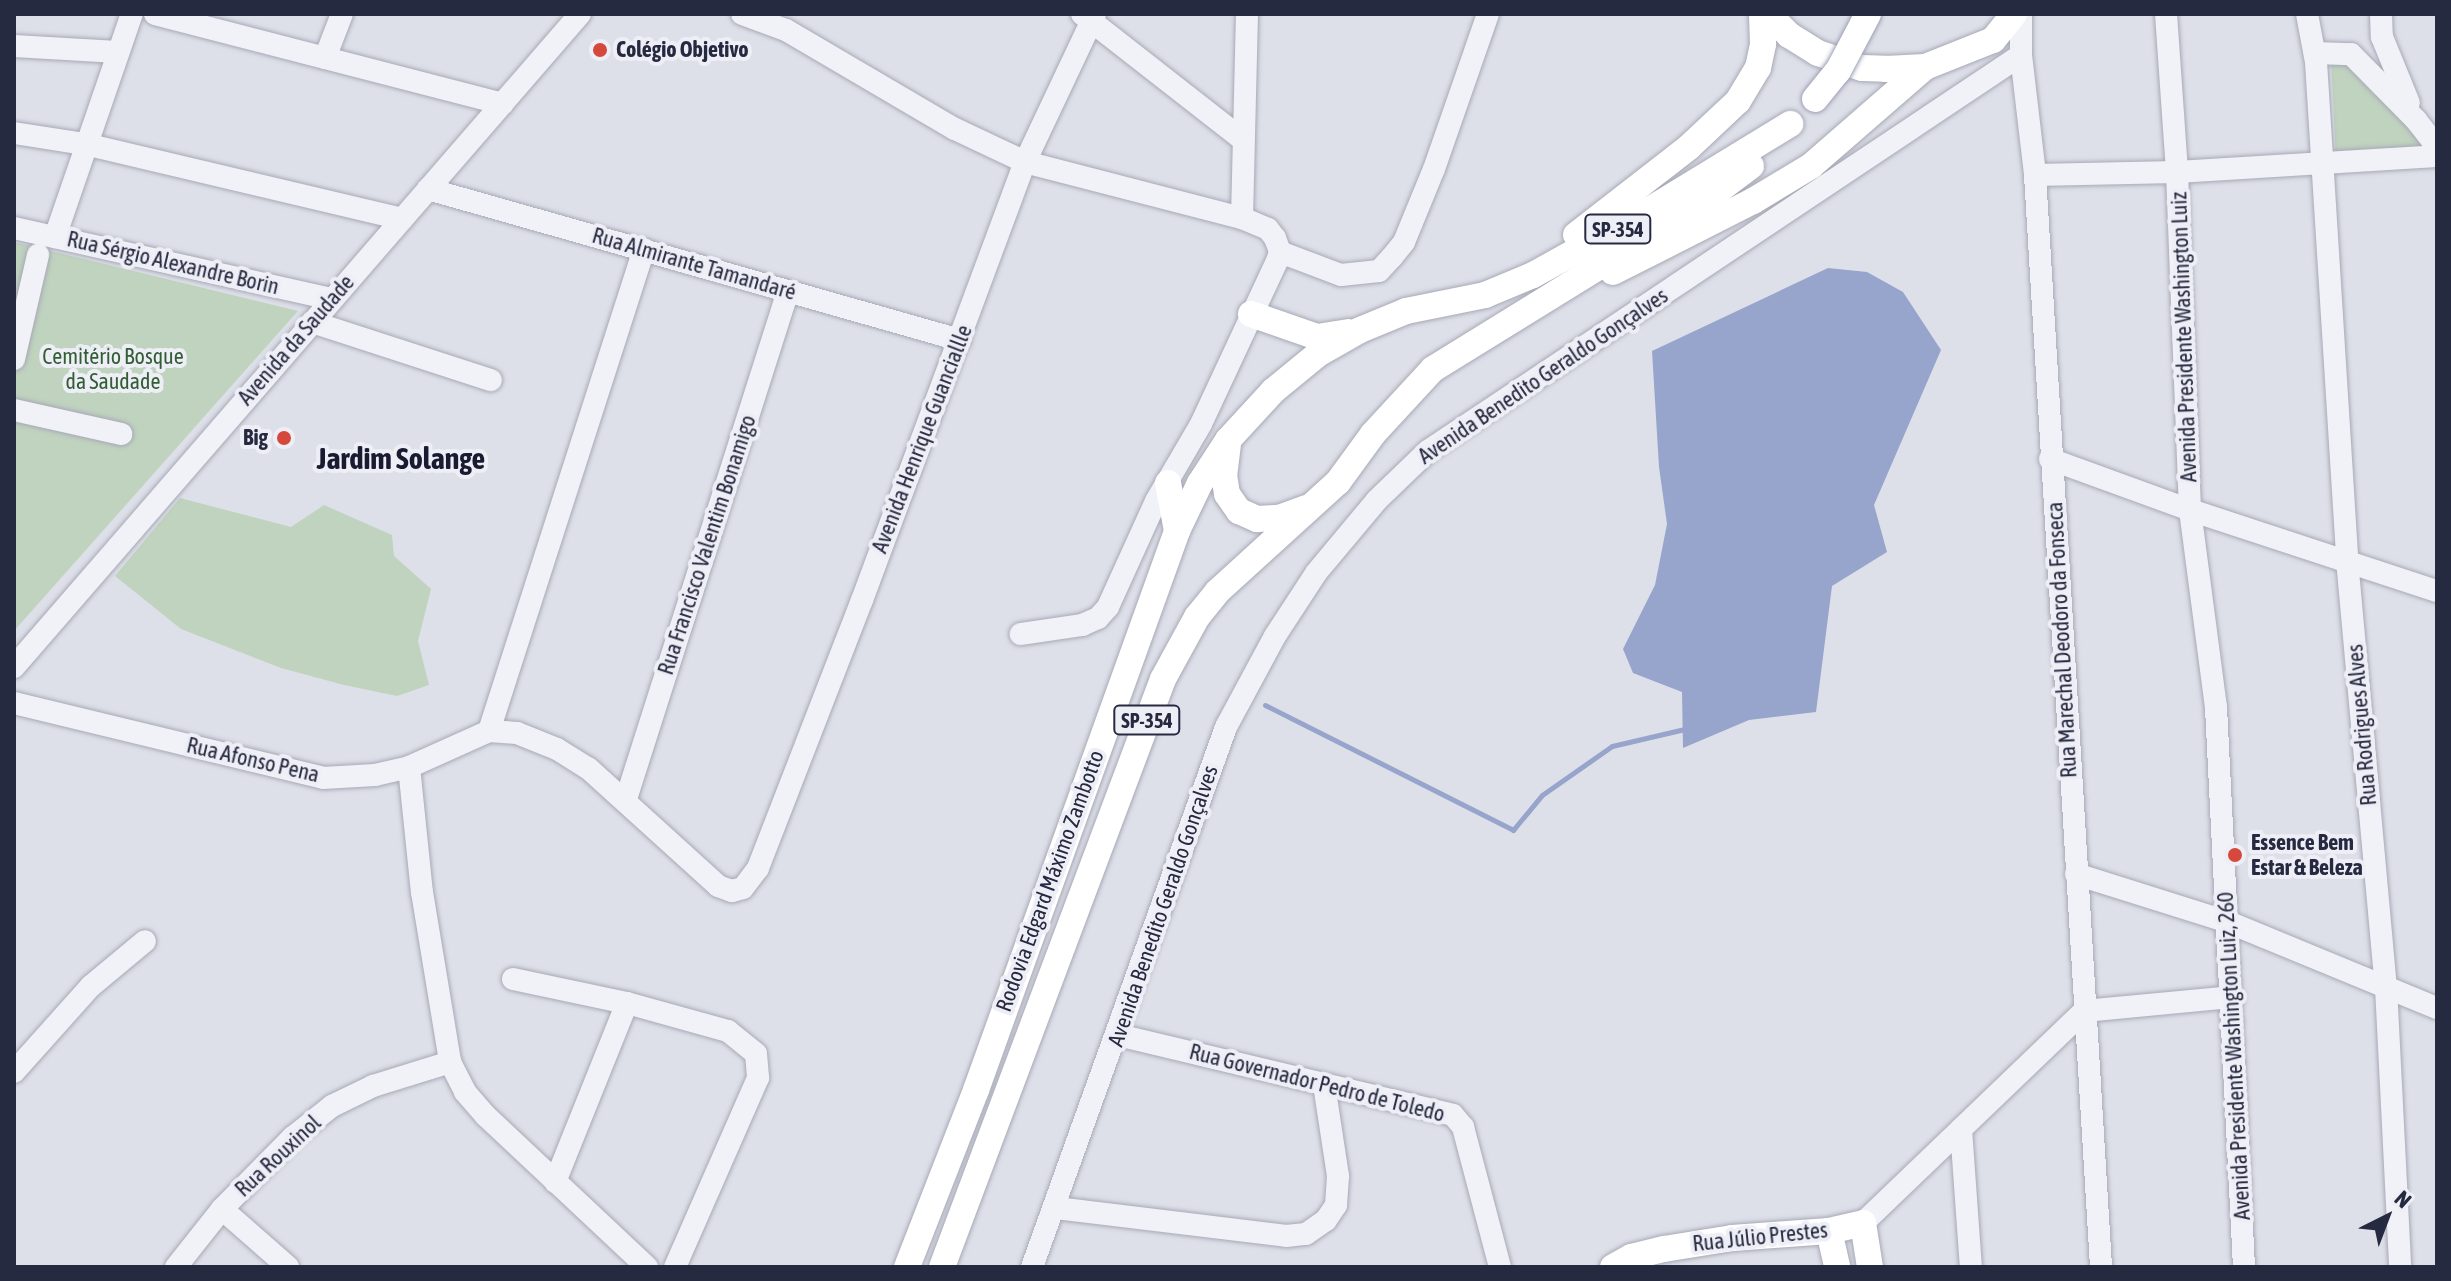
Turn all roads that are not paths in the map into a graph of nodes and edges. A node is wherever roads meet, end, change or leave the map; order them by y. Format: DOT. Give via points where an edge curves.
graph roads {
  1 [pos="132,14"];
  2 [pos="155,14"];
  3 [pos="342,14"];
  4 [pos="580,14"];
  5 [pos="742,14"];
  6 [pos="1247,14"];
  7 [pos="1488,14"];
  8 [pos="1765,14"];
  9 [pos="1868,14"];
  10 [pos="2014,14"];
  11 [pos="2021,14"];
  12 [pos="2166,14"];
  13 [pos="2307,14"];
  14 [pos="2381,14"];
  15 [pos="1089,16"];
  16 [pos="14,46"];
  17 [pos="118,52"];
  18 [pos="2315,53"];
  19 [pos="2021,55"];
  20 [pos="325,58"];
  21 [pos="1925,67"];
  22 [pos="503,104"];
  23 [pos="2416,120"];
  24 [pos="1790,124"];
  25 [pos="14,133"];
  26 [pos="1243,140"];
  27 [pos="85,144"];
  28 [pos="2437,147"];
  29 [pos="2437,156"];
  30 [pos="1025,162"];
  31 [pos="2321,165"];
  32 [pos="2177,172"];
  33 [pos="2035,175"];
  34 [pos="428,189"];
  35 [pos="1242,218"];
  36 [pos="402,219"];
  37 [pos="14,228"];
  38 [pos="55,237"];
  39 [pos="644,249"];
  40 [pos="1280,252"];
  41 [pos="38,255"];
  42 [pos="788,291"];
  43 [pos="331,299"];
  44 [pos="1433,304"];
  45 [pos="1539,304"];
  46 [pos="1251,314"];
  47 [pos="312,322"];
  48 [pos="1360,330"];
  49 [pos="960,340"];
  50 [pos="14,359"];
  51 [pos="491,380"];
  52 [pos="14,410"];
  53 [pos="121,434"];
  54 [pos="1228,440"];
  55 [pos="2050,459"];
  56 [pos="1168,483"];
  57 [pos="1314,505"];
  58 [pos="2190,510"];
  59 [pos="1177,531"];
  60 [pos="2347,560"];
  61 [pos="2437,591"];
  62 [pos="1021,634"];
  63 [pos="14,667"];
  64 [pos="14,703"];
  65 [pos="489,731"];
  66 [pos="463,742"];
  67 [pos="409,767"];
  68 [pos="626,799"];
  69 [pos="414,812"];
  70 [pos="2076,874"];
  71 [pos="2228,922"];
  72 [pos="145,941"];
  73 [pos="513,979"];
  74 [pos="2386,987"];
  75 [pos="2233,997"];
  76 [pos="627,1003"];
  77 [pos="2437,1008"];
  78 [pos="2084,1011"];
  79 [pos="1118,1035"];
  80 [pos="450,1062"];
  81 [pos="14,1072"];
  82 [pos="1324,1085"];
  83 [pos="1961,1129"];
  84 [pos="555,1182"];
  85 [pos="1056,1208"];
  86 [pos="222,1209"];
  87 [pos="1863,1223"];
  88 [pos="1829,1231"];
  89 [pos="1667,1258"];
  90 [pos="176,1267"];
  91 [pos="288,1267"];
  92 [pos="647,1267"];
  93 [pos="675,1267"];
  94 [pos="907,1267"];
  95 [pos="942,1267"];
  96 [pos="1032,1267"];
  97 [pos="1500,1267"];
  98 [pos="1613,1267"];
  99 [pos="1837,1267"];
  100 [pos="1870,1267"];
  101 [pos="1971,1267"];
  102 [pos="2101,1267"];
  103 [pos="2244,1267"];
  104 [pos="2400,1267"];
  1 -- 17 [label="street"];
  2 -- 20 [label="street"];
  3 -- 20 [label="street"];
  4 -- 22 [label="street, Avenida da Saudade"];
  5 -- 30 [label="street" via="786,30 955,129"];
  6 -- 26 [label="street"];
  7 -- 40 [label="street" via="1434,169 1404,242 1392,257 1379,271 1341,275"];
  8 -- 21 [label="main road" via="1818,53 1862,68"];
  8 -- 44 [label="main road" via="1758,68 1738,101 1689,147 1587,229"];
  9 -- 24 [label="main road, Rodovia Edgard Máximo Zambotto / SP-354, bridge" via="1838,71"];
  10 -- 21 [label="main road" via="1993,40"];
  11 -- 19 [label="street, Rua Marechal Deodoro da Fonseca"];
  12 -- 32 [label="street, Avenida Presidente Washington Luiz"];
  13 -- 18 [label="street, Rua Rodrigues Alves"];
  14 -- 23 [label="street" via="2382,37"];
  15 -- 26 [label="street"];
  15 -- 30 [label="street, Avenida Henrique Guanciallle"];
  16 -- 17 [label="street"];
  17 -- 27 [label="street"];
  18 -- 23 [label="street" via="2351,54"];
  18 -- 31 [label="street, Rua Rodrigues Alves"];
  19 -- 33 [label="street, Rua Marechal Deodoro da Fonseca"];
  19 -- 79 [label="street, Avenida Benedito Geraldo Gonçalves" via="1473,419 1428,451 1377,500 1316,573 1226,727"];
  20 -- 22 [label="street"];
  21 -- 45 [label="main road" via="1800,173 1682,238"];
  22 -- 34 [label="street, Avenida da Saudade"];
  23 -- 28 [label="street"];
  24 -- 44 [label="main road, Rodovia Edgard Máximo Zambotto / SP-354" via="1533,275 1485,295"];
  24 -- 45 [label="main road, Rodovia Edgard Máximo Zambotto / SP-354" via="1770,150 1703,202"];
  25 -- 27 [label="street"];
  26 -- 35 [label="street"];
  27 -- 36 [label="street"];
  27 -- 38 [label="street"];
  29 -- 31 [label="street"];
  30 -- 35 [label="street"];
  30 -- 49 [label="street, Avenida Henrique Guanciallle"];
  31 -- 32 [label="street"];
  31 -- 60 [label="street, Rua Rodrigues Alves"];
  32 -- 33 [label="street"];
  32 -- 58 [label="street, Avenida Presidente Washington Luiz"];
  33 -- 55 [label="street, Rua Marechal Deodoro da Fonseca"];
  34 -- 36 [label="street, Avenida da Saudade"];
  34 -- 39 [label="street, Rua Almirante Tamandaré"];
  35 -- 40 [label="street" via="1268,229"];
  36 -- 43 [label="street, Avenida da Saudade"];
  37 -- 38 [label="street, Rua Sérgio Alexandre Borin"];
  38 -- 43 [label="street, Rua Sérgio Alexandre Borin"];
  39 -- 42 [label="street, Rua Almirante Tamandaré"];
  39 -- 65 [label="street"];
  40 -- 46 [label="street"];
  41 -- 50 [label="street"];
  42 -- 49 [label="street, Rua Almirante Tamandaré"];
  42 -- 68 [label="street, Rua Francisco Valentim Bonamigo"];
  43 -- 47 [label="street, Avenida da Saudade"];
  44 -- 48 [label="main road, Rodovia Edgard Máximo Zambotto / SP-354"];
  45 -- 57 [label="main road, Rodovia Edgard Máximo Zambotto / SP-354" via="1433,369"];
  46 -- 48 [label="main road" via="1317,337"];
  46 -- 56 [label="street"];
  47 -- 51 [label="street"];
  47 -- 63 [label="street, Avenida da Saudade"];
  48 -- 54 [label="main road, Rodovia Edgard Máximo Zambotto / SP-354" via="1318,354 1273,391"];
  49 -- 68 [label="street, Avenida Henrique Guanciallle" via="758,868 743,888 718,886"];
  52 -- 53 [label="street"];
  54 -- 57 [label="main road" via="1224,475 1227,494 1239,511 1257,519 1279,518"];
  54 -- 59 [label="main road, Rodovia Edgard Máximo Zambotto / SP-354"];
  55 -- 58 [label="street, Avenida Presidente Washington Luiz"];
  55 -- 70 [label="street, Rua Marechal Deodoro da Fonseca"];
  56 -- 59 [label="main road"];
  56 -- 62 [label="street" via="1098,618"];
  57 -- 95 [label="main road, Rodovia Edgard Máximo Zambotto / SP-354" via="1217,592 1179,645"];
  58 -- 60 [label="street"];
  58 -- 71 [label="street, Avenida Presidente Washington Luiz, 260" via="2216,707"];
  59 -- 94 [label="main road, Rodovia Edgard Máximo Zambotto / SP-354"];
  60 -- 61 [label="street"];
  60 -- 74 [label="street, Rua Rodrigues Alves"];
  64 -- 67 [label="street, Rua Afonso Pena" via="323,778"];
  65 -- 66 [label="street, Rua Afonso Pena"];
  65 -- 68 [label="street" via="517,733 557,749"];
  66 -- 67 [label="street, Rua Afonso Pena"];
  66 -- 69 [label="street" via="429,774"];
  67 -- 69 [label="street"];
  69 -- 80 [label="street"];
  70 -- 71 [label="street"];
  70 -- 78 [label="street, Rua Marechal Deodoro da Fonseca"];
  71 -- 74 [label="street"];
  71 -- 75 [label="street, Avenida Presidente Washington Luiz, 260"];
  72 -- 81 [label="street" via="91,986"];
  73 -- 76 [label="street"];
  74 -- 77 [label="street"];
  74 -- 104 [label="street, Rua Rodrigues Alves"];
  75 -- 78 [label="street"];
  75 -- 103 [label="street, Avenida Presidente Washington Luiz, 260"];
  76 -- 84 [label="street"];
  76 -- 93 [label="street" via="728,1031 756,1054 758,1078"];
  78 -- 83 [label="street"];
  78 -- 102 [label="street, Rua Marechal Deodoro da Fonseca"];
  79 -- 82 [label="street, Rua Governador Pedro de Toledo"];
  79 -- 85 [label="street, Avenida Benedito Geraldo Gonçalves"];
  80 -- 84 [label="street" via="465,1092"];
  80 -- 86 [label="street, Rua Rouxinol" via="373,1086 332,1106 293,1137"];
  82 -- 85 [label="street" via="1338,1176 1336,1205 1306,1234 1286,1236"];
  82 -- 97 [label="street, Rua Governador Pedro de Toledo" via="1453,1115 1463,1127"];
  83 -- 87 [label="street"];
  83 -- 101 [label="street"];
  84 -- 92 [label="street"];
  85 -- 96 [label="street, Avenida Benedito Geraldo Gonçalves"];
  86 -- 90 [label="street, Rua Rouxinol"];
  86 -- 91 [label="street"];
  87 -- 88 [label="main road, Rua Júlio Prestes"];
  87 -- 100 [label="main road"];
  88 -- 89 [label="main road, Rua Júlio Prestes" via="1732,1238"];
  88 -- 99 [label="main road"];
  89 -- 98 [label="main road, Rua Júlio Prestes" via="1631,1257"];
}
